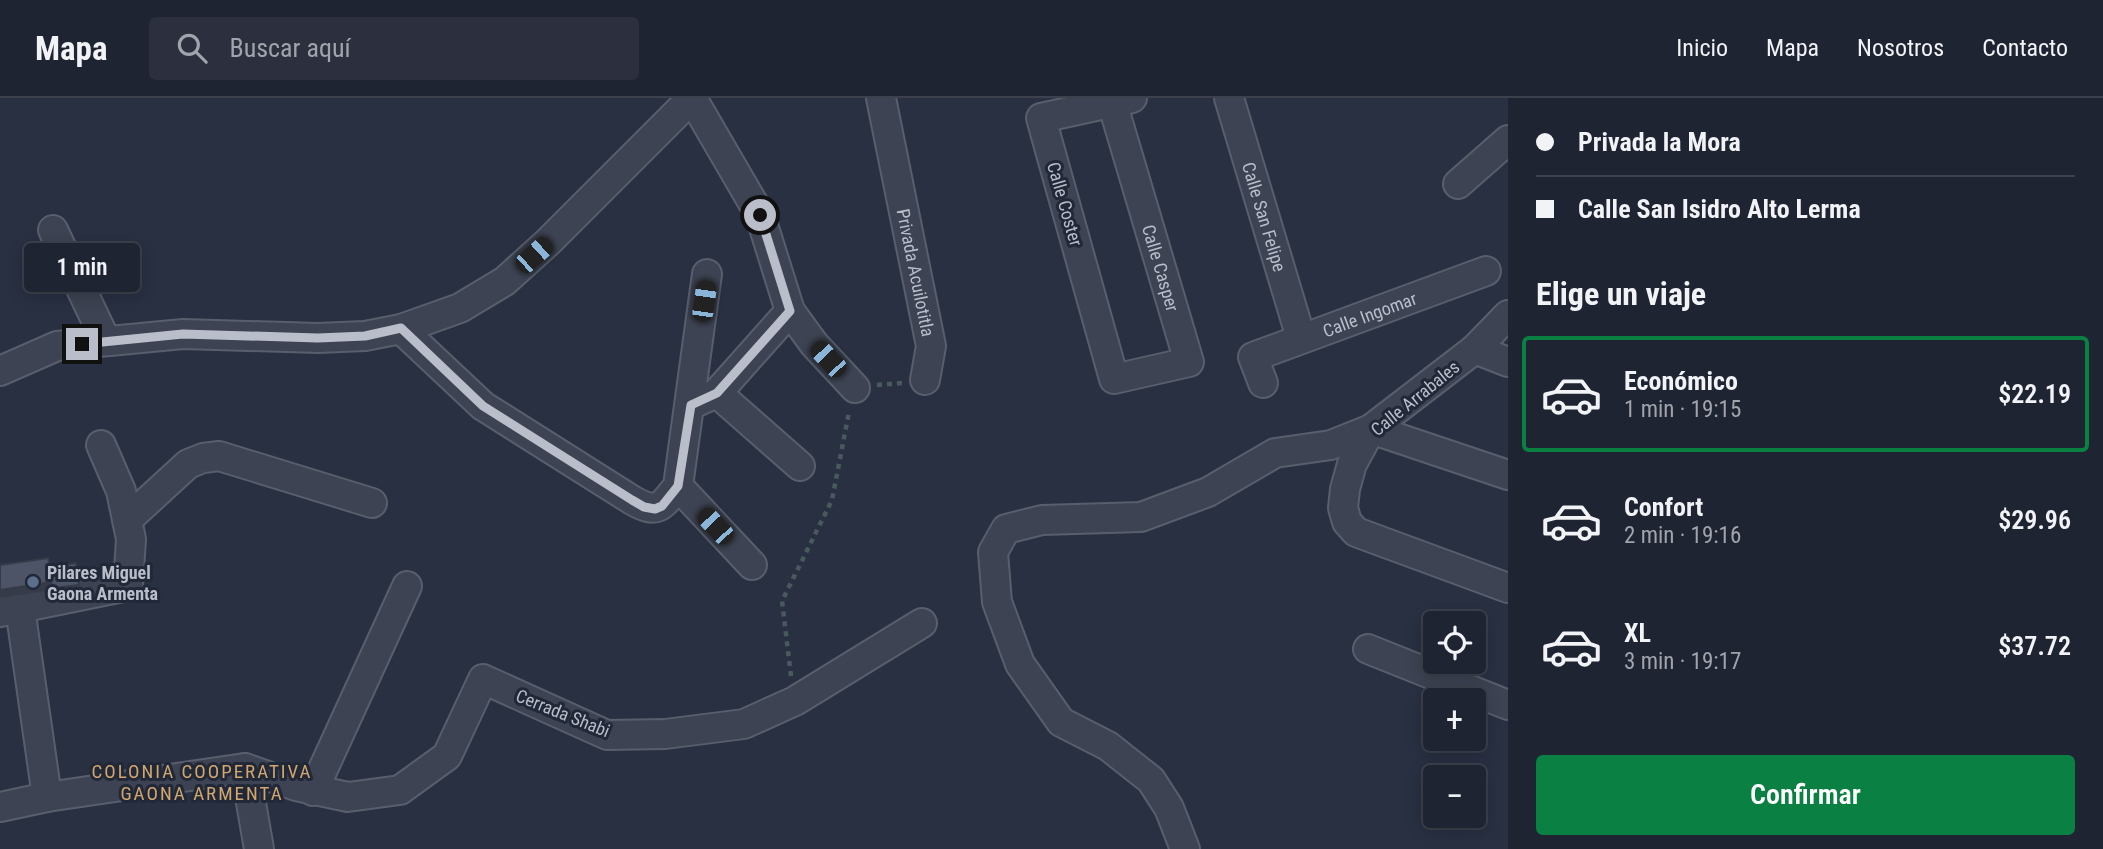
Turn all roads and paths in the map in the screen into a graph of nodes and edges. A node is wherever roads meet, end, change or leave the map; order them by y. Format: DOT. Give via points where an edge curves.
graph roads {
  1 [pos="692,98"];
  2 [pos="881,98"];
  3 [pos="1228,98"];
  4 [pos="1122,100"];
  5 [pos="1508,140"];
  6 [pos="1458,184"];
  7 [pos="53,230"];
  8 [pos="1486,271"];
  9 [pos="708,274"];
  10 [pos="790,311"];
  11 [pos="1508,315"];
  12 [pos="401,328"];
  13 [pos="1301,338"];
  14 [pos="106,341"];
  15 [pos="1475,349"];
  16 [pos="1508,362"];
  17 [pos="0,371"];
  18 [pos="1114,379"];
  19 [pos="925,380"];
  20 [pos="1263,383"];
  21 [pos="855,387"];
  22 [pos="717,393"];
  23 [pos="691,405"];
  24 [pos="1371,429"];
  25 [pos="101,445"];
  26 [pos="800,466"];
  27 [pos="1508,475"];
  28 [pos="670,496"];
  29 [pos="372,503"];
  30 [pos="127,520"];
  31 [pos="752,565"];
  32 [pos="407,586"];
  33 [pos="1508,588"];
  34 [pos="10,610"];
  35 [pos="922,624"];
  36 [pos="1368,649"];
  37 [pos="794,701"];
  38 [pos="1508,705"];
  39 [pos="246,768"];
  40 [pos="313,791"];
  41 [pos="47,797"];
  42 [pos="0,807"];
  43 [pos="259,849"];
  44 [pos="1185,849"];
  1 -- 10 [label="street" via="760,215"];
  1 -- 12 [label="street" via="505,281 460,308"];
  2 -- 19 [label="street, Privada Acuilotitla" via="931,346"];
  3 -- 13 [label="street, Calle San Felipe"];
  4 -- 18 [label="street, Calle Casper" via="1189,362"];
  4 -- 18 [label="street, Calle Coster" via="1041,118"];
  5 -- 6 [label="street"];
  7 -- 14 [label="street"];
  8 -- 13 [label="street, Calle Ingomar"];
  9 -- 23 [label="street"];
  10 -- 21 [label="street"];
  10 -- 22 [label="street"];
  11 -- 15 [label="street, Calle Arrabales"];
  12 -- 14 [label="street" via="365,336 183,334"];
  12 -- 28 [label="street" via="483,406 644,507 655,509"];
  13 -- 20 [label="street, Calle Ingomar" via="1252,357"];
  14 -- 17 [label="street" via="57,346"];
  15 -- 16 [label="street"];
  15 -- 24 [label="street, Calle Arrabales"];
  19 -- 21 [label="path"];
  21 -- 37 [label="path" via="832,500 782,601"];
  22 -- 23 [label="street"];
  22 -- 26 [label="street"];
  23 -- 28 [label="street"];
  24 -- 27 [label="street"];
  24 -- 33 [label="street, Calle Arrabales" via="1352,464 1345,489 1342,508 1347,522 1356,532"];
  24 -- 44 [label="street" via="1331,445 1275,453 1209,492 1141,517 1042,520 1006,529 993,552 997,602 1020,664 1061,722 1108,746 1151,780 1169,808"];
  25 -- 30 [label="street" via="121,491"];
  28 -- 31 [label="street"];
  29 -- 30 [label="street" via="219,456 188,464"];
  30 -- 34 [label="street" via="131,539 128,586"];
  32 -- 40 [label="street"];
  34 -- 41 [label="street"];
  35 -- 37 [label="street, Cerrada Shabi"];
  36 -- 38 [label="street"];
  37 -- 40 [label="street, Cerrada Shabi" via="744,724 665,734 607,735 483,679 447,756 400,790 348,797"];
  39 -- 40 [label="street, Cerrada Shabi"];
  39 -- 41 [label="street"];
  39 -- 43 [label="street"];
  41 -- 42 [label="street"];
}
